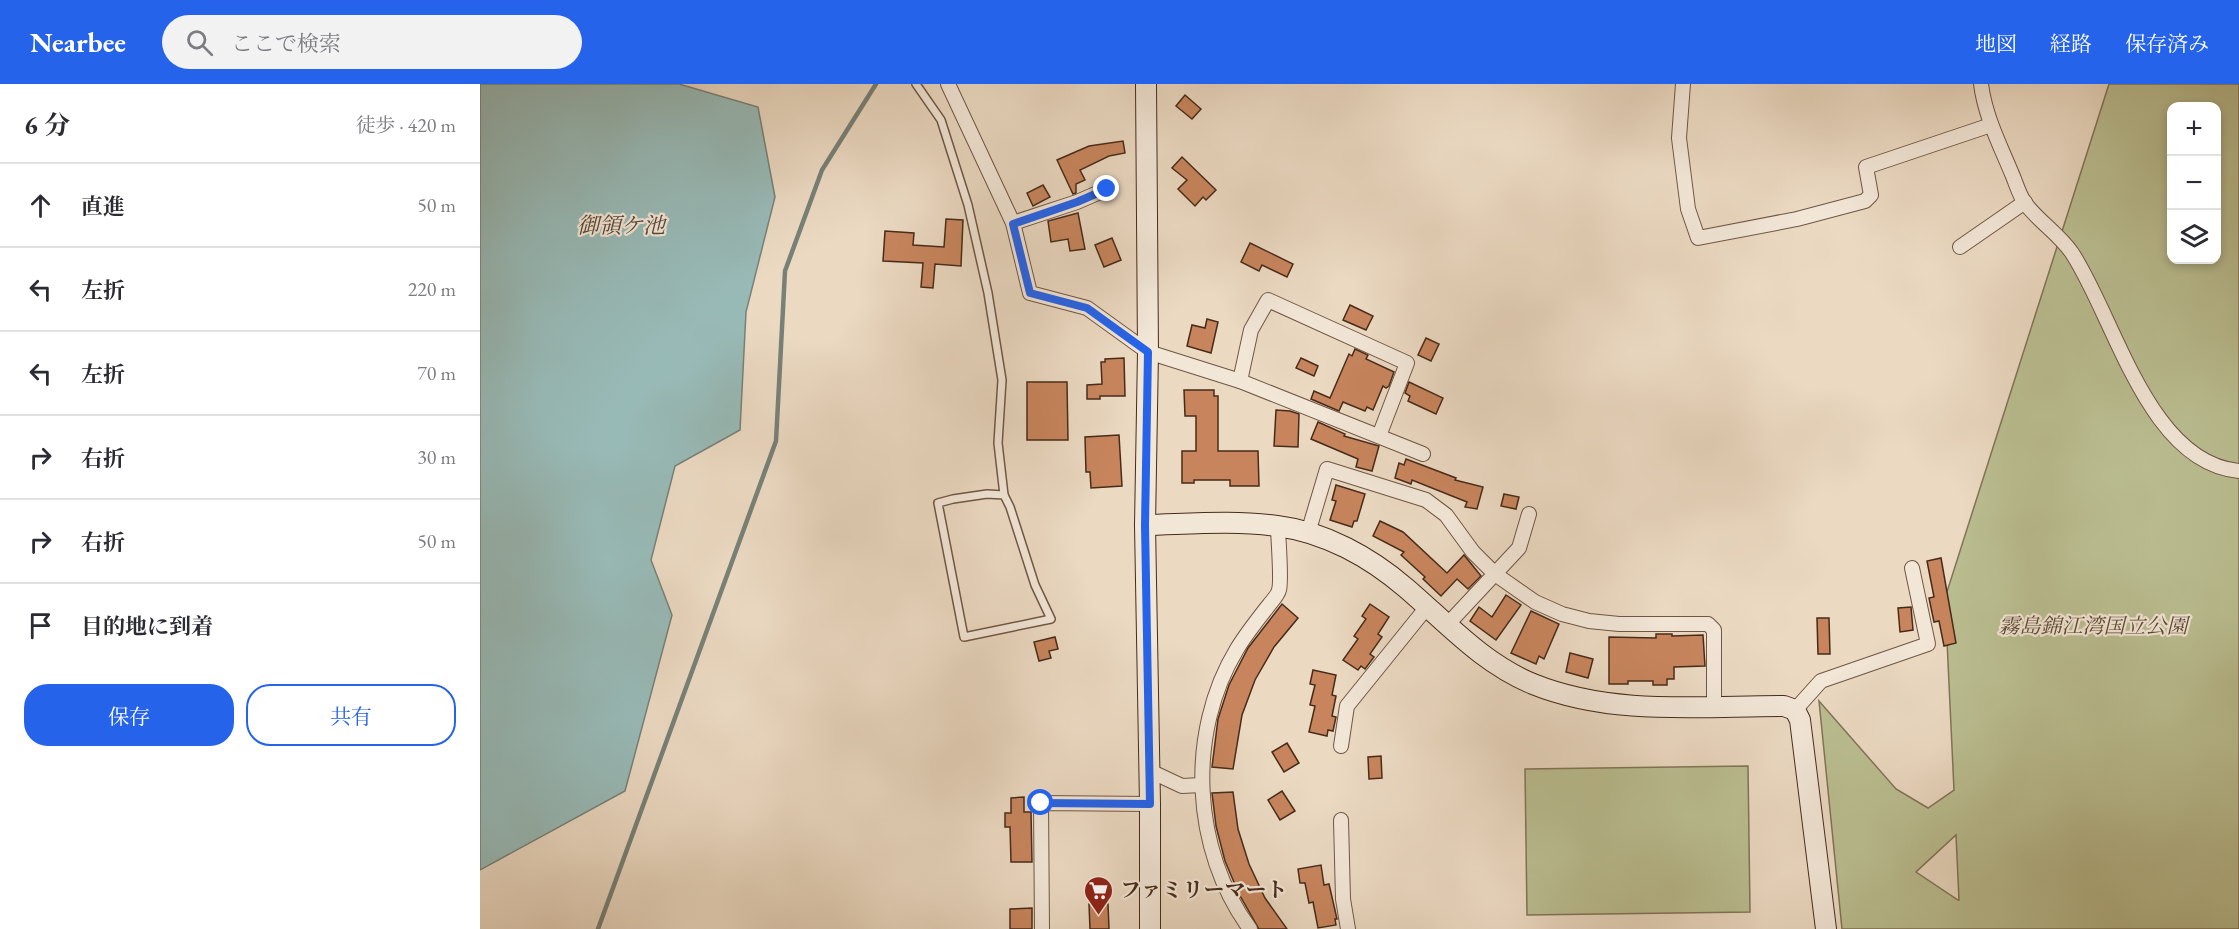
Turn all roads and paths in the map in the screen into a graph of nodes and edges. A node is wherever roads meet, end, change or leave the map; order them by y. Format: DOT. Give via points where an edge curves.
graph roads {
  1 [pos="916,84"];
  2 [pos="948,84"];
  3 [pos="1146,84"];
  4 [pos="1683,84"];
  5 [pos="1981,84"];
  6 [pos="1991,124"];
  7 [pos="1107,189"];
  8 [pos="2025,202"];
  9 [pos="1013,224"];
  10 [pos="1960,247"];
  11 [pos="1148,352"];
  12 [pos="1240,381"];
  13 [pos="1379,436"];
  14 [pos="1423,454"];
  15 [pos="2239,471"];
  16 [pos="1004,495"];
  17 [pos="1529,514"];
  18 [pos="1145,525"];
  19 [pos="1278,526"];
  20 [pos="1308,533"];
  21 [pos="1912,568"];
  22 [pos="1495,574"];
  23 [pos="1427,607"];
  24 [pos="1446,625"];
  25 [pos="1714,706"];
  26 [pos="1795,710"];
  27 [pos="1341,746"];
  28 [pos="1150,771"];
  29 [pos="1201,785"];
  30 [pos="1150,804"];
  31 [pos="1341,820"];
  32 [pos="1042,929"];
  33 [pos="1150,929"];
  34 [pos="1250,929"];
  35 [pos="1348,929"];
  36 [pos="1826,929"];
  1 -- 16 [label="lane" via="941,120 968,205 988,293 1002,380 998,443"];
  2 -- 9 [label="street"];
  3 -- 11 [label="street"];
  4 -- 6 [label="street" via="1679,138 1688,209 1698,237 1797,219 1865,201 1871,195 1866,167"];
  5 -- 6 [label="street"];
  6 -- 8 [label="street"];
  7 -- 9 [label="street"];
  8 -- 10 [label="street"];
  8 -- 15 [label="street" via="2071,252 2140,389 2161,420 2199,459"];
  9 -- 11 [label="street" via="1030,293 1087,308"];
  11 -- 12 [label="street"];
  11 -- 18 [label="street"];
  12 -- 13 [label="street"];
  12 -- 13 [label="street" via="1251,330 1268,300 1407,363"];
  13 -- 14 [label="street"];
  16 -- 16 [label="lane" via="1051,619 964,637 938,503 987,494"];
  17 -- 22 [label="street" via="1519,548"];
  18 -- 19 [label="street"];
  18 -- 28 [label="street"];
  19 -- 20 [label="street"];
  19 -- 29 [label="street" via="1279,590 1237,649 1215,693"];
  20 -- 22 [label="street" via="1327,469 1426,500 1446,515"];
  20 -- 23 [label="street" via="1364,558"];
  21 -- 26 [label="street" via="1928,644 1821,681"];
  22 -- 24 [label="street"];
  22 -- 25 [label="street" via="1535,602 1589,621 1708,624 1714,630"];
  23 -- 24 [label="street"];
  23 -- 27 [label="street" via="1347,706"];
  24 -- 25 [label="street" via="1500,668 1560,694 1620,706"];
  25 -- 26 [label="street" via="1784,706"];
  26 -- 36 [label="street" via="1800,720"];
  28 -- 29 [label="street" via="1182,786"];
  28 -- 30 [label="street"];
  29 -- 34 [label="street" via="1204,820 1217,866"];
  30 -- 32 [label="street" via="1041,803"];
  30 -- 33 [label="street"];
  31 -- 35 [label="street" via="1343,899"];
}
